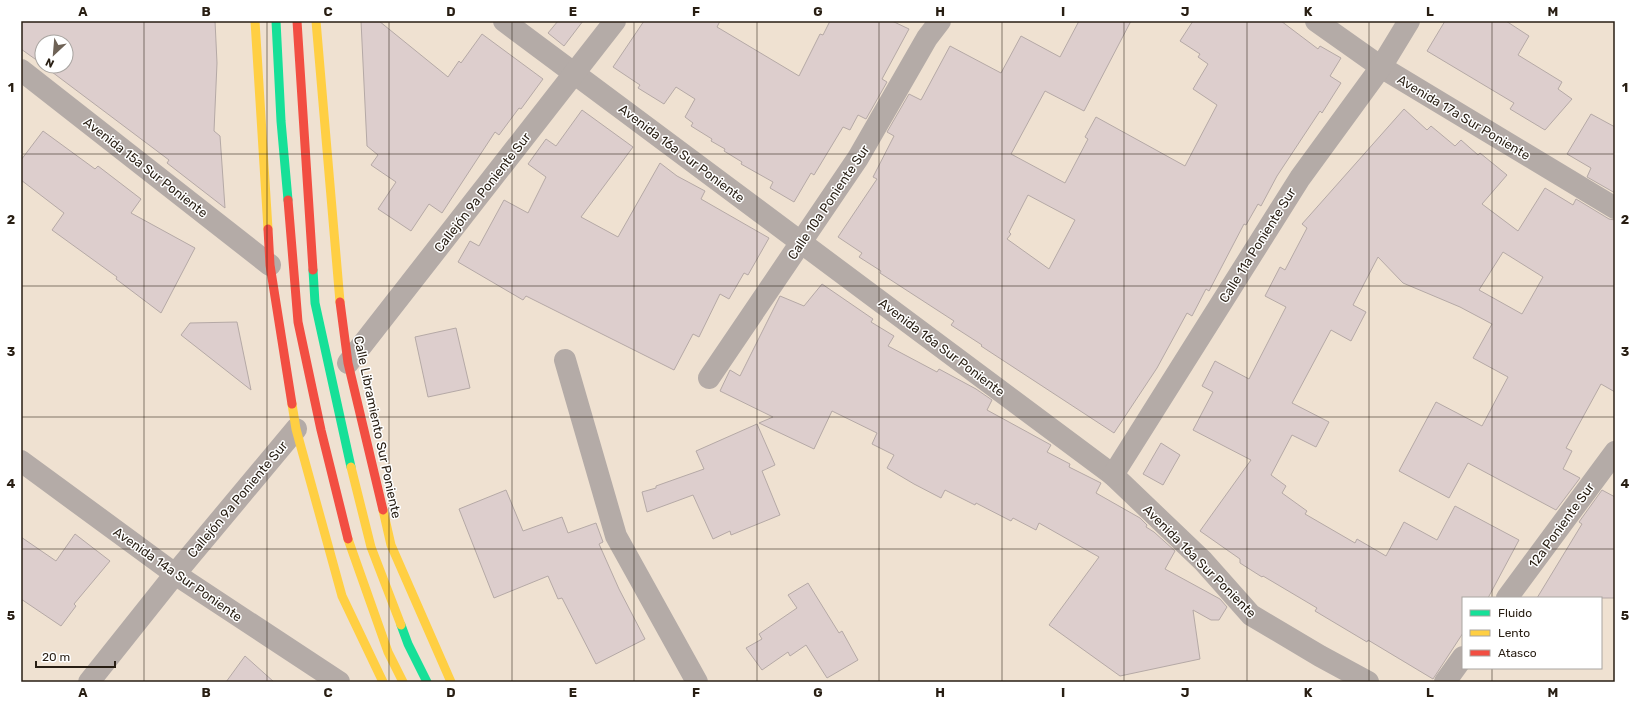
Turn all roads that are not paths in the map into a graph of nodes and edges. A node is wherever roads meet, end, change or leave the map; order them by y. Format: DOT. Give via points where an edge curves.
graph roads {
  1 [pos="255,21"];
  2 [pos="276,21"];
  3 [pos="297,21"];
  4 [pos="316,21"];
  5 [pos="504,21"];
  6 [pos="615,21"];
  7 [pos="940,21"];
  8 [pos="1316,21"];
  9 [pos="1409,21"];
  10 [pos="1381,68"];
  11 [pos="21,70"];
  12 [pos="575,74"];
  13 [pos="1615,208"];
  14 [pos="801,242"];
  15 [pos="270,265"];
  16 [pos="565,360"];
  17 [pos="348,363"];
  18 [pos="709,378"];
  19 [pos="296,429"];
  20 [pos="1613,458"];
  21 [pos="21,461"];
  22 [pos="1112,475"];
  23 [pos="175,574"];
  24 [pos="1508,597"];
  25 [pos="1462,658"];
  26 [pos="89,682"];
  27 [pos="339,682"];
  28 [pos="382,682"];
  29 [pos="403,682"];
  30 [pos="427,682"];
  31 [pos="451,682"];
  32 [pos="697,682"];
  33 [pos="1368,682"];
  34 [pos="1445,682"];
  1 -- 15 [label="main road"];
  2 -- 29 [label="main road" via="281,121 298,322 347,537 388,652"];
  3 -- 30 [label="main road" via="315,303 348,456 371,547 408,644"];
  4 -- 17 [label="main road, Calle Libramiento Sur Poniente" via="337,282"];
  5 -- 12 [label="street, Avenida 16a Sur Poniente"];
  6 -- 12 [label="street, Callejón 9a Poniente Sur"];
  7 -- 14 [label="street, Calle 10a Poniente Sur" via="927,38 858,158"];
  8 -- 10 [label="street, Avenida 17a Sur Poniente"];
  9 -- 10 [label="street, Calle 11a Poniente Sur"];
  10 -- 13 [label="street, Avenida 17a Sur Poniente"];
  10 -- 22 [label="street, Calle 11a Poniente Sur" via="1300,178"];
  11 -- 15 [label="street, Avenida 15a Sur Poniente"];
  12 -- 14 [label="street, Avenida 16a Sur Poniente"];
  12 -- 17 [label="street, Callejón 9a Poniente Sur"];
  14 -- 18 [label="street, Calle 10a Poniente Sur"];
  14 -- 22 [label="street, Avenida 16a Sur Poniente"];
  15 -- 19 [label="main road"];
  16 -- 32 [label="street" via="616,536"];
  17 -- 31 [label="main road, Calle Libramiento Sur Poniente" via="391,545"];
  19 -- 23 [label="street, Callejón 9a Poniente Sur"];
  19 -- 28 [label="main road" via="342,596"];
  20 -- 24 [label="street, 12a Poniente Sur"];
  21 -- 23 [label="street, Avenida 14a Sur Poniente"];
  22 -- 33 [label="street, Avenida 16a Sur Poniente" via="1203,561 1251,614"];
  23 -- 26 [label="street, Callejón 9a Poniente Sur"];
  23 -- 27 [label="street, Avenida 14a Sur Poniente"];
  25 -- 34 [label="street"];
}
